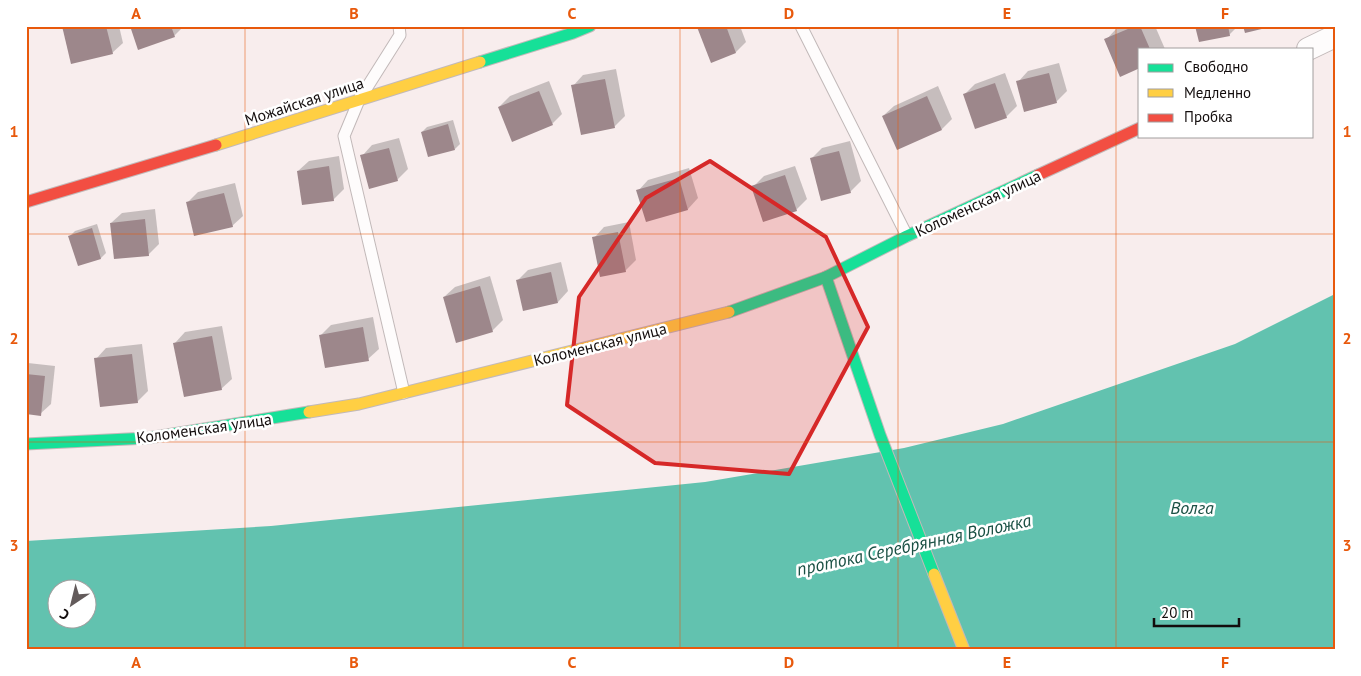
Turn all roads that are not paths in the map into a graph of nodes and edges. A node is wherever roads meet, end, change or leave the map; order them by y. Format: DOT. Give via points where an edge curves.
graph roads {
  1 [pos="399,26"];
  2 [pos="590,26"];
  3 [pos="801,26"];
  4 [pos="1335,36"];
  5 [pos="1310,48"];
  6 [pos="359,100"];
  7 [pos="1138,129"];
  8 [pos="26,202"];
  9 [pos="907,236"];
  10 [pos="826,277"];
  11 [pos="404,393"];
  12 [pos="26,444"];
  13 [pos="964,650"];
  1 -- 6 [label="lane" via="400,35"];
  2 -- 6 [label="street, Можайская улица"];
  3 -- 9 [label="lane"];
  4 -- 5 [label="street"];
  6 -- 8 [label="street, Можайская улица"];
  6 -- 11 [label="lane" via="344,136"];
  7 -- 9 [label="street, Коломенская улица"];
  9 -- 10 [label="street, Коломенская улица"];
  10 -- 11 [label="street, Коломенская улица" via="736,310"];
  10 -- 13 [label="street" via="880,435"];
  11 -- 12 [label="street, Коломенская улица" via="359,404 148,438"];
}
